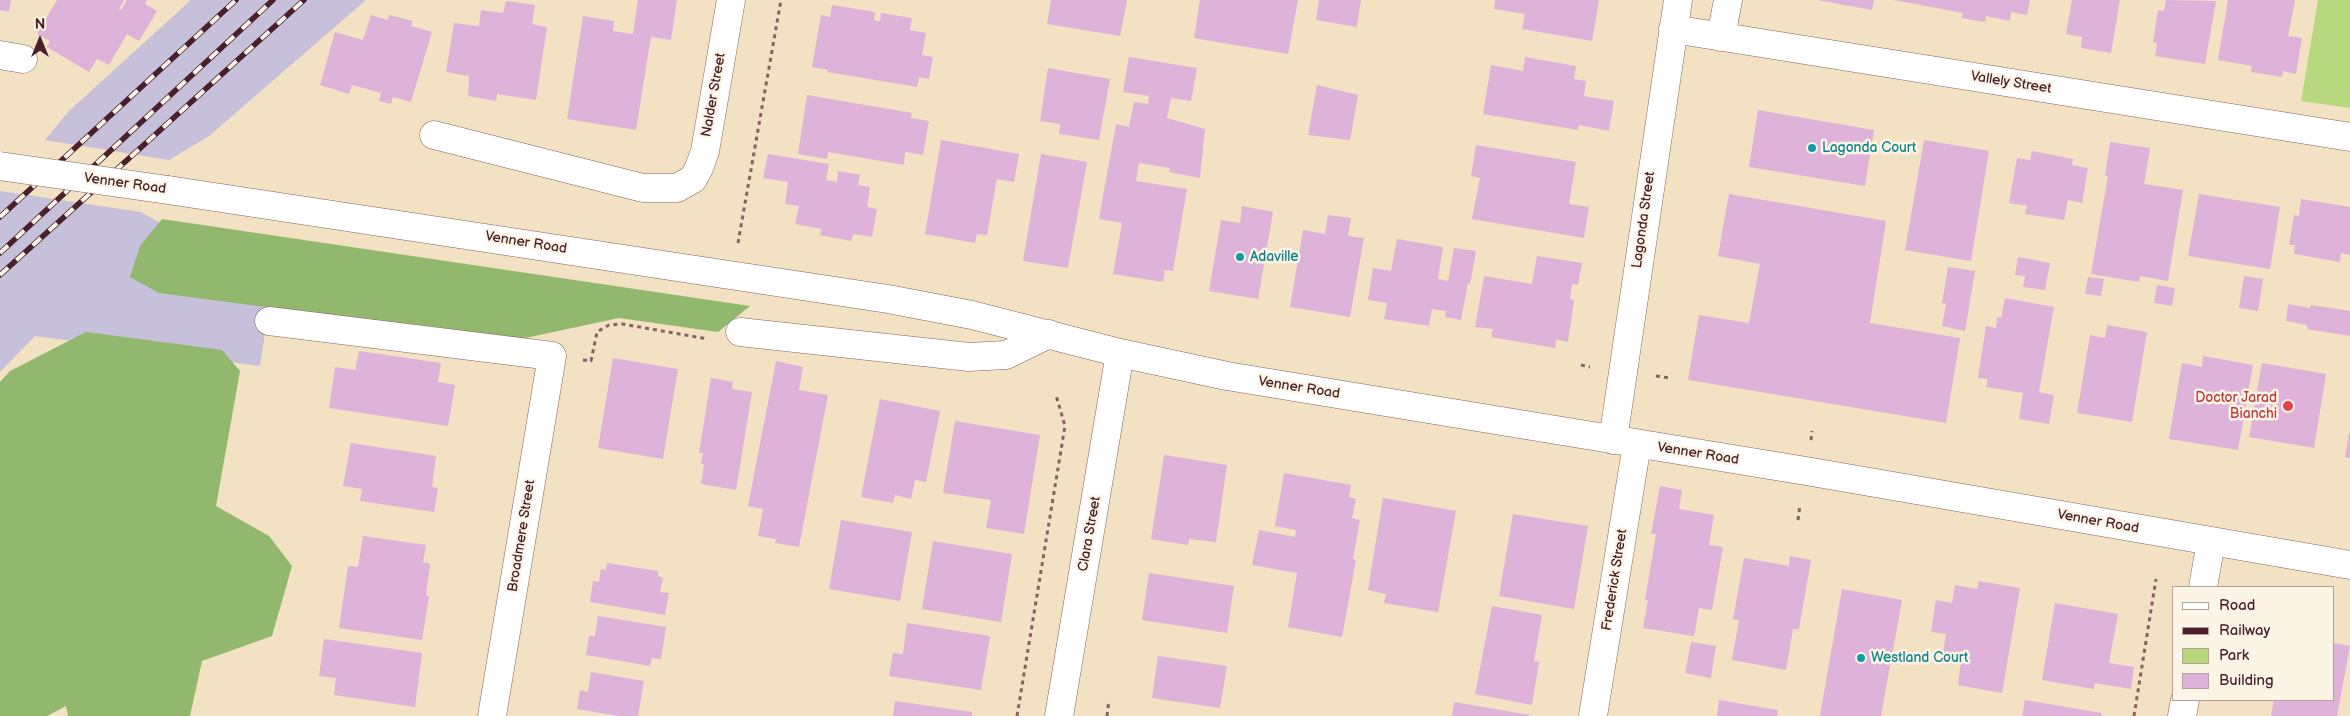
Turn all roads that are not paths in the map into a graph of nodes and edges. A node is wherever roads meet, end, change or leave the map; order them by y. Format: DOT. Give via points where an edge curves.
graph roads {
  1 [pos="731,0"];
  2 [pos="1678,0"];
  3 [pos="1728,0"];
  4 [pos="1673,29"];
  5 [pos="1720,37"];
  6 [pos="434,135"];
  7 [pos="2350,137"];
  8 [pos="0,166"];
  9 [pos="269,321"];
  10 [pos="740,332"];
  11 [pos="1049,334"];
  12 [pos="1120,353"];
  13 [pos="1625,442"];
  14 [pos="2210,542"];
  15 [pos="2350,565"];
  16 [pos="2203,586"];
  17 [pos="2185,701"];
  18 [pos="492,716"];
  19 [pos="1059,716"];
  20 [pos="1592,716"];
  21 [pos="2182,716"];
  1 -- 6 [label="street, Nalder Street" via="705,151 693,179 686,185 660,190 643,188"];
  2 -- 4 [label="street, Lagonda Street"];
  3 -- 5 [label="street"];
  4 -- 5 [label="street, Vallely Street"];
  4 -- 13 [label="street, Lagonda Street"];
  5 -- 7 [label="street, Vallely Street"];
  8 -- 11 [label="street, Venner Road, bridge" via="860,295 972,315"];
  9 -- 18 [label="street, Broadmere Street" via="552,356"];
  10 -- 11 [label="street" via="970,358 1006,355"];
  11 -- 12 [label="street, Venner Road"];
  12 -- 13 [label="street, Venner Road" via="1227,376"];
  12 -- 19 [label="street, Clara Street"];
  13 -- 14 [label="street, Venner Road"];
  13 -- 20 [label="street, Frederick Street"];
  14 -- 15 [label="street, Venner Road"];
  14 -- 16 [label="street"];
  17 -- 21 [label="street"];
}
